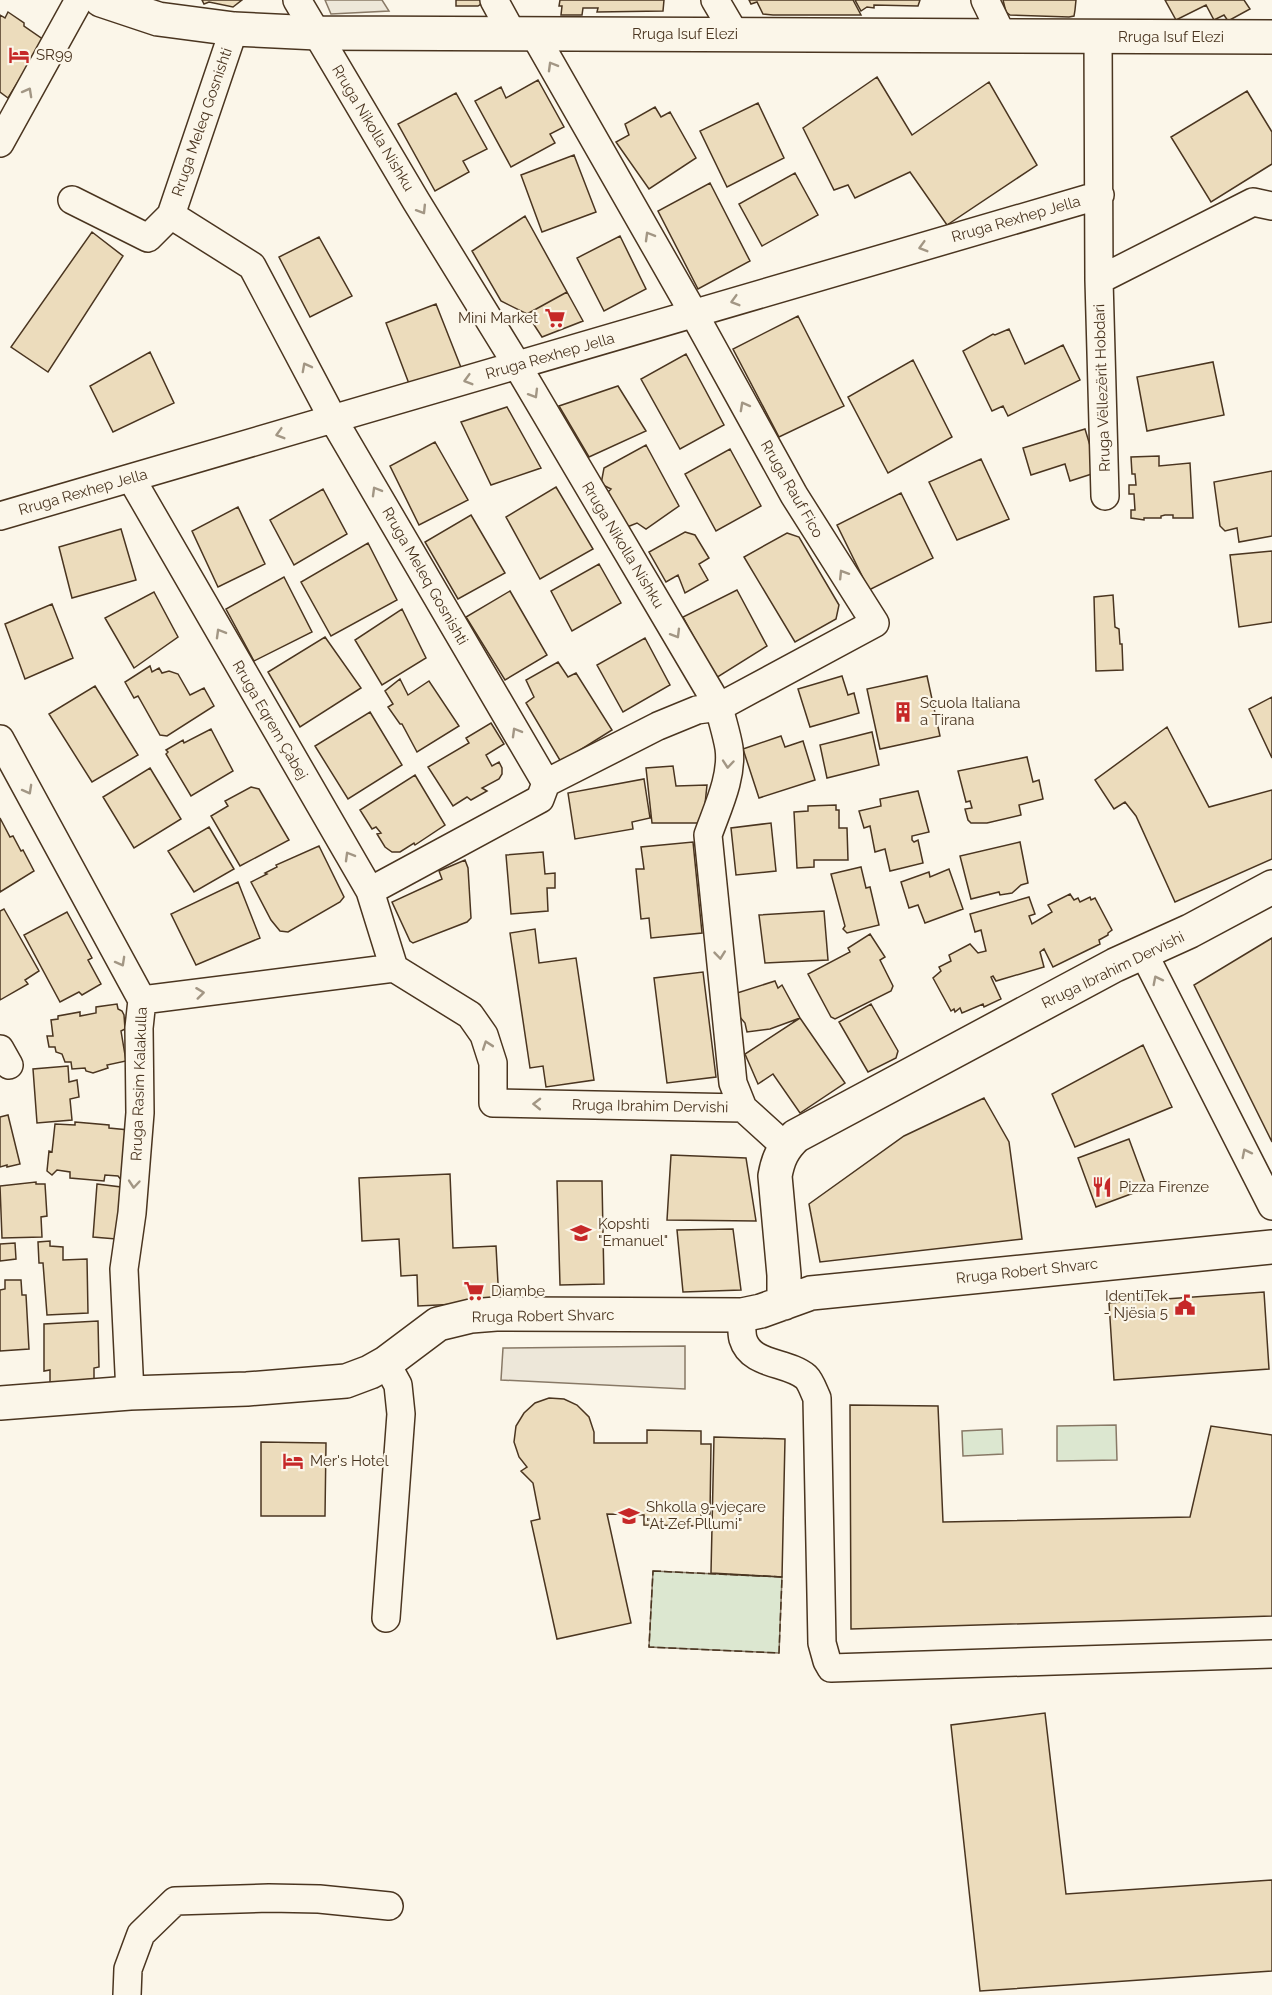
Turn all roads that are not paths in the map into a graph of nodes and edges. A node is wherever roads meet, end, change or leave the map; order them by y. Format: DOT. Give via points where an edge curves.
graph roads {
  1 [pos="79,0"];
  2 [pos="101,0"];
  3 [pos="297,0"];
  4 [pos="494,0"];
  5 [pos="716,0"];
  6 [pos="985,0"];
  7 [pos="234,29"];
  8 [pos="317,33"];
  9 [pos="523,33"];
  10 [pos="735,34"];
  11 [pos="1002,35"];
  12 [pos="1098,36"];
  13 [pos="1272,37"];
  14 [pos="0,143"];
  15 [pos="1100,195"];
  16 [pos="72,200"];
  17 [pos="1272,206"];
  18 [pos="171,215"];
  19 [pos="1099,280"];
  20 [pos="694,314"];
  21 [pos="517,365"];
  22 [pos="333,419"];
  23 [pos="131,478"];
  24 [pos="1105,496"];
  25 [pos="0,516"];
  26 [pos="719,707"];
  27 [pos="0,739"];
  28 [pos="546,783"];
  29 [pos="1272,887"];
  30 [pos="370,891"];
  31 [pos="1143,952"];
  32 [pos="394,968"];
  33 [pos="142,1000"];
  34 [pos="743,1108"];
  35 [pos="785,1146"];
  36 [pos="1272,1206"];
  37 [pos="1272,1246"];
  38 [pos="784,1303"];
  39 [pos="742,1315"];
  40 [pos="386,1363"];
  41 [pos="130,1393"];
  42 [pos="0,1403"];
  43 [pos="386,1618"];
  44 [pos="1272,1654"];
  45 [pos="388,1906"];
  46 [pos="126,1995"];
  14 -- 1 [label="street, one-way"];
  2 -- 7 [label="street, Rruga Isuf Elezi" via="158,19"];
  3 -- 8 [label="street, Rruga Nikolla Nishku"];
  4 -- 9 [label="street, Rruga Rauf Fico"];
  5 -- 10 [label="street"];
  6 -- 11 [label="street"];
  7 -- 8 [label="street, Rruga Isuf Elezi"];
  7 -- 18 [label="street, Rruga Meleq Gosnishti"];
  8 -- 9 [label="street, Rruga Isuf Elezi"];
  8 -- 21 [label="street, Rruga Nikolla Nishku, one-way"];
  9 -- 10 [label="street, Rruga Isuf Elezi"];
  20 -- 9 [label="street, Rruga Rauf Fico, one-way"];
  10 -- 11 [label="street, Rruga Isuf Elezi"];
  11 -- 12 [label="street, Rruga Isuf Elezi"];
  12 -- 13 [label="street, Rruga Isuf Elezi"];
  12 -- 15 [label="street, Rruga Vëllezërit Hobdari"];
  15 -- 19 [label="street, Rruga Vëllezërit Hobdari"];
  15 -- 20 [label="street, Rruga Rexhep Jella, one-way"];
  16 -- 18 [label="street, Rruga Meleq Gosnishti" via="148,238"];
  17 -- 19 [label="street" via="1253,202"];
  22 -- 18 [label="street, Rruga Meleq Gosnishti, one-way" via="252,266"];
  19 -- 24 [label="street, Rruga Vëllezërit Hobdari"];
  20 -- 21 [label="street, Rruga Rexhep Jella"];
  26 -- 20 [label="street, Rruga Rauf Fico, one-way" via="874,623 794,495"];
  21 -- 22 [label="street, Rruga Rexhep Jella, one-way"];
  21 -- 26 [label="street, Rruga Nikolla Nishku, one-way"];
  22 -- 23 [label="street, Rruga Rexhep Jella, one-way"];
  28 -- 22 [label="street, Rruga Meleq Gosnishti, one-way"];
  23 -- 25 [label="street, Rruga Rexhep Jella"];
  30 -- 23 [label="street, Rruga Eqrem Çabej, one-way"];
  26 -- 28 [label="street, Rruga Rauf Fico" via="697,710 658,726"];
  26 -- 34 [label="street, Rruga Nikolla Nishku, one-way" via="729,750 728,766 708,835 733,1083"];
  27 -- 33 [label="street, Rruga Rasim Kalakulla, one-way"];
  28 -- 30 [label="street" via="540,799"];
  29 -- 31 [label="street, Rruga Ibrahim Dervishi"];
  30 -- 32 [label="street, Rruga Eqrem Çabej"];
  31 -- 35 [label="street, Rruga Ibrahim Dervishi" via="796,1136"];
  36 -- 31 [label="street, one-way"];
  33 -- 32 [label="street, one-way"];
  34 -- 32 [label="street, Rruga Ibrahim Dervishi, one-way" via="494,1103 494,1064 484,1035 470,1015"];
  33 -- 41 [label="street, Rruga Rasim Kalakulla, one-way" via="140,1113 124,1269"];
  34 -- 35 [label="street, Rruga Ibrahim Dervishi"];
  35 -- 38 [label="street" via="775,1176"];
  37 -- 38 [label="street, Rruga Robert Shvarc" via="825,1291"];
  38 -- 39 [label="street, Rruga Robert Shvarc"];
  39 -- 40 [label="street, Rruga Robert Shvarc" via="471,1316 438,1324"];
  39 -- 44 [label="street" via="748,1350 807,1378 817,1398 822,1643 831,1668"];
  40 -- 41 [label="street, Rruga Robert Shvarc" via="346,1381"];
  40 -- 43 [label="street" via="398,1385 401,1413"];
  41 -- 42 [label="street, Rruga Robert Shvarc"];
  45 -- 46 [label="street" via="318,1899 175,1901 141,1934 128,1969"];
}
